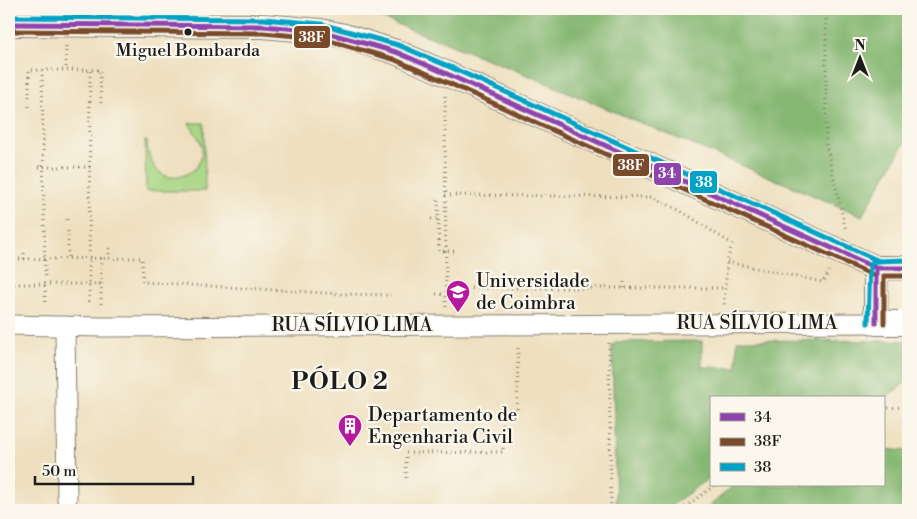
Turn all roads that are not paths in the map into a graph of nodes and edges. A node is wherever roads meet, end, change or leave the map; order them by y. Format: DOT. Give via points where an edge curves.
graph roads {
  1 [pos="9,24"];
  2 [pos="876,268"];
  3 [pos="908,268"];
  4 [pos="876,323"];
  5 [pos="908,323"];
  6 [pos="9,325"];
  7 [pos="65,326"];
  8 [pos="67,506"];
  1 -- 2 [label="street" via="263,26 344,36 396,52 445,73"];
  2 -- 3 [label="street"];
  2 -- 4 [label="street"];
  4 -- 5 [label="street, RUA SÍLVIO LIMA"];
  4 -- 7 [label="street, RUA SÍLVIO LIMA"];
  6 -- 7 [label="street, RUA SÍLVIO LIMA"];
  7 -- 8 [label="street"];
}
